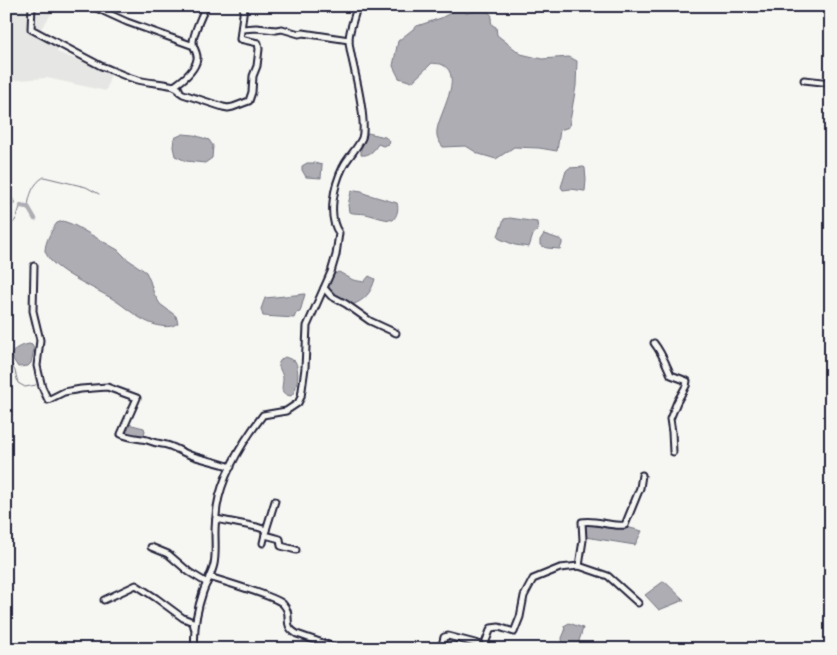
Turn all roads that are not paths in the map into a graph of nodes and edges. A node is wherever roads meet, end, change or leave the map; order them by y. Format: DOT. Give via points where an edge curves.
graph roads {
  1 [pos="32,6"];
  2 [pos="92,6"];
  3 [pos="206,6"];
  4 [pos="244,6"];
  5 [pos="357,6"];
  6 [pos="242,28"];
  7 [pos="349,40"];
  8 [pos="193,43"];
  9 [pos="804,80"];
  10 [pos="831,83"];
  11 [pos="174,86"];
  12 [pos="34,266"];
  13 [pos="324,288"];
  14 [pos="396,333"];
  15 [pos="654,343"];
  16 [pos="673,452"];
  17 [pos="231,467"];
  18 [pos="642,475"];
  19 [pos="275,500"];
  20 [pos="216,519"];
  21 [pos="265,533"];
  22 [pos="263,543"];
  23 [pos="151,547"];
  24 [pos="296,550"];
  25 [pos="578,566"];
  26 [pos="208,580"];
  27 [pos="104,600"];
  28 [pos="638,603"];
  29 [pos="195,627"];
  30 [pos="332,647"];
  31 [pos="486,648"];
  32 [pos="195,649"];
  33 [pos="340,649"];
  34 [pos="432,649"];
  1 -- 11 [label="street" via="31,28 125,76"];
  2 -- 8 [label="street" via="170,38"];
  3 -- 8 [label="street"];
  4 -- 6 [label="street"];
  5 -- 7 [label="street"];
  6 -- 7 [label="street" via="282,29"];
  6 -- 11 [label="street" via="240,39 259,44 258,66 248,101 223,107 181,93"];
  7 -- 13 [label="street" via="363,118 362,137 343,167 334,192 333,217 339,233 336,255"];
  8 -- 11 [label="street" via="197,59 191,71"];
  9 -- 10 [label="street"];
  12 -- 17 [label="street" via="33,311 40,340 37,366 48,400 73,390 114,389 137,398 121,434"];
  13 -- 14 [label="street" via="330,296"];
  13 -- 17 [label="street" via="308,326 298,403 286,411 263,415"];
  15 -- 16 [label="street" via="671,375 687,381 670,419"];
  17 -- 20 [label="street"];
  18 -- 25 [label="street" via="625,525 582,522 583,540"];
  19 -- 21 [label="street"];
  20 -- 21 [label="street" via="257,527"];
  20 -- 26 [label="street" via="216,553"];
  21 -- 22 [label="street"];
  21 -- 24 [label="street" via="280,540 281,546"];
  23 -- 26 [label="street"];
  25 -- 28 [label="street" via="608,576"];
  25 -- 31 [label="street" via="560,568 533,579 524,596 514,632 491,628"];
  26 -- 29 [label="street"];
  26 -- 30 [label="street" via="235,585 281,602 288,609 292,631"];
  27 -- 29 [label="street" via="136,585 193,622"];
  29 -- 32 [label="street"];
  30 -- 33 [label="street"];
  31 -- 34 [label="street" via="448,636 444,637 442,645"];
}
